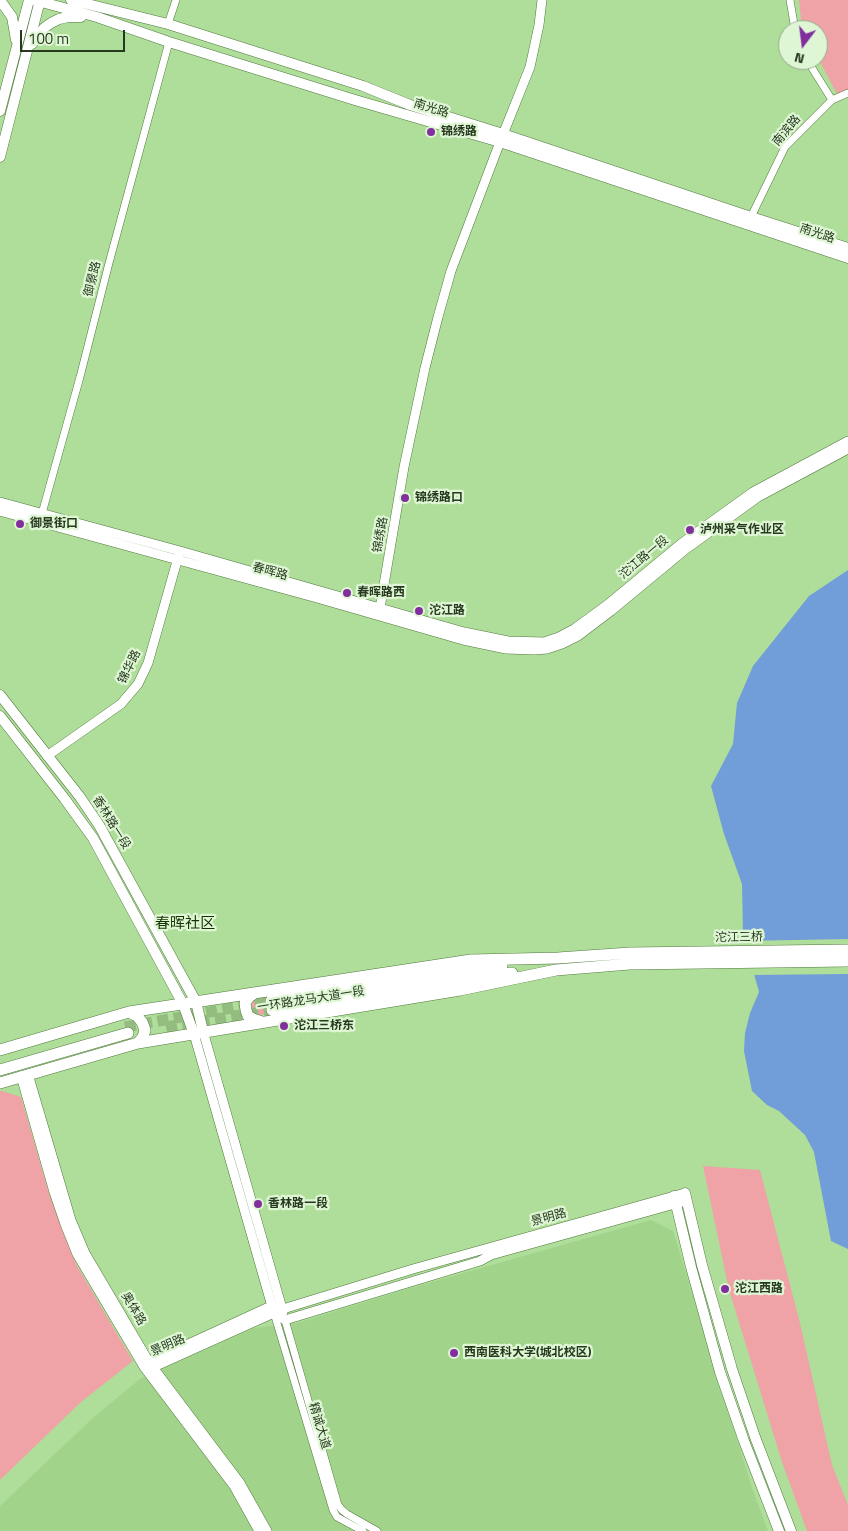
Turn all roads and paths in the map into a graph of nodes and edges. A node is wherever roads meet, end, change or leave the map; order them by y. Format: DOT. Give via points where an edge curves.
graph roads {
  1 [pos="0,0"];
  2 [pos="36,0"];
  3 [pos="71,0"];
  4 [pos="82,0"];
  5 [pos="176,0"];
  6 [pos="542,0"];
  7 [pos="790,0"];
  8 [pos="96,12"];
  9 [pos="793,20"];
  10 [pos="168,24"];
  11 [pos="169,42"];
  12 [pos="16,50"];
  13 [pos="26,53"];
  14 [pos="813,70"];
  15 [pos="848,93"];
  16 [pos="832,100"];
  17 [pos="0,112"];
  18 [pos="501,138"];
  19 [pos="0,157"];
  20 [pos="749,221"];
  21 [pos="848,248"];
  22 [pos="848,258"];
  23 [pos="848,441"];
  24 [pos="848,449"];
  25 [pos="0,502"];
  26 [pos="0,511"];
  27 [pos="40,518"];
  28 [pos="177,555"];
  29 [pos="379,612"];
  30 [pos="533,646"];
  31 [pos="0,695"];
  32 [pos="0,716"];
  33 [pos="46,754"];
  34 [pos="848,950"];
  35 [pos="558,958"];
  36 [pos="630,959"];
  37 [pos="848,961"];
  38 [pos="556,970"];
  39 [pos="255,993"];
  40 [pos="196,1002"];
  41 [pos="183,1004"];
  42 [pos="129,1012"];
  43 [pos="262,1022"];
  44 [pos="198,1032"];
  45 [pos="138,1043"];
  46 [pos="0,1050"];
  47 [pos="0,1063"];
  48 [pos="0,1070"];
  49 [pos="25,1075"];
  50 [pos="0,1082"];
  51 [pos="686,1197"];
  52 [pos="674,1200"];
  53 [pos="276,1309"];
  54 [pos="284,1320"];
  55 [pos="149,1365"];
  56 [pos="259,1531"];
  57 [pos="267,1531"];
  58 [pos="363,1531"];
  59 [pos="377,1531"];
  60 [pos="779,1531"];
  61 [pos="791,1531"];
  1 -- 12 [label="main road" via="12,17"];
  2 -- 8 [label="main road, 南光路"];
  2 -- 12 [label="main road"];
  2 -- 13 [label="main road"];
  3 -- 8 [label="main road, 南光路"];
  4 -- 8 [label="main road"];
  5 -- 10 [label="street"];
  6 -- 18 [label="street, 锦绣路" via="530,67"];
  7 -- 9 [label="street"];
  8 -- 10 [label="main road, 南光路"];
  8 -- 11 [label="main road, 南光路"];
  8 -- 13 [label="main road" via="51,22"];
  10 -- 18 [label="main road, 南光路" via="363,86"];
  11 -- 18 [label="main road, 南光路" via="355,100"];
  11 -- 27 [label="street, 御景路"];
  12 -- 17 [label="main road"];
  13 -- 19 [label="main road"];
  14 -- 16 [label="street"];
  15 -- 16 [label="street, 南滨路"];
  16 -- 20 [label="street, 南滨路" via="784,147"];
  18 -- 20 [label="main road, 南光路"];
  18 -- 29 [label="street, 锦绣路" via="451,271 438,317 404,467"];
  20 -- 21 [label="main road, 南光路"];
  20 -- 22 [label="main road, 南光路"];
  23 -- 30 [label="street, 沱江路一段" via="753,492 682,543 607,606 574,629"];
  24 -- 30 [label="street, 沱江路一段" via="758,497 686,548 578,636 547,649"];
  25 -- 27 [label="street, 春晖路"];
  26 -- 27 [label="street, 春晖路"];
  27 -- 28 [label="street, 春晖路"];
  28 -- 29 [label="street, 春晖路"];
  28 -- 33 [label="street, 锦华路" via="148,663 138,684 121,704"];
  29 -- 30 [label="street, 春晖路" via="485,645 519,650"];
  31 -- 33 [label="main road, 香林路一段"];
  32 -- 41 [label="main road, 香林路一段" via="92,838"];
  33 -- 40 [label="main road, 香林路一段" via="99,825"];
  34 -- 36 [label="highway, 沱江三桥"];
  35 -- 36 [label="highway, 一环路龙马大道一段"];
  35 -- 38 [label="highway" via="271,1005 494,974"];
  35 -- 39 [label="highway, 一环路龙马大道一段" via="471,960"];
  36 -- 37 [label="highway, 沱江三桥"];
  36 -- 38 [label="highway, 一环路龙马大道一段"];
  38 -- 43 [label="highway, 一环路龙马大道一段" via="460,990"];
  39 -- 40 [label="highway, 一环路龙马大道一段"];
  39 -- 43 [label="highway" via="245,1003 246,1010 248,1016"];
  40 -- 41 [label="highway, 一环路龙马大道一段"];
  40 -- 44 [label="main road, 香林路一段"];
  41 -- 42 [label="highway, 一环路龙马大道一段"];
  41 -- 44 [label="main road, 香林路一段"];
  42 -- 45 [label="highway" via="137,1016 145,1030"];
  42 -- 46 [label="highway, 一环路龙马大道一段"];
  43 -- 44 [label="highway, 一环路龙马大道一段"];
  44 -- 45 [label="highway, 一环路龙马大道一段"];
  44 -- 53 [label="street, 香林路一段"];
  45 -- 49 [label="highway, 一环路龙马大道一段"];
  47 -- 48 [label="highway" via="126,1030"];
  49 -- 50 [label="highway, 一环路龙马大道一段"];
  49 -- 55 [label="street, 奥体路" via="54,1192 71,1240"];
  51 -- 52 [label="street, 景明路"];
  51 -- 61 [label="main road" via="732,1369"];
  52 -- 53 [label="street, 景明路" via="423,1266"];
  52 -- 54 [label="street, 景明路"];
  52 -- 60 [label="main road" via="720,1372"];
  53 -- 54 [label="street"];
  53 -- 55 [label="street, 景明路"];
  53 -- 58 [label="street, 精诚大道" via="333,1510 337,1517"];
  54 -- 59 [label="street, 精诚大道" via="338,1505"];
  55 -- 56 [label="street, 奥体路" via="234,1486"];
  55 -- 57 [label="street, 奥体路" via="240,1483"];
}
